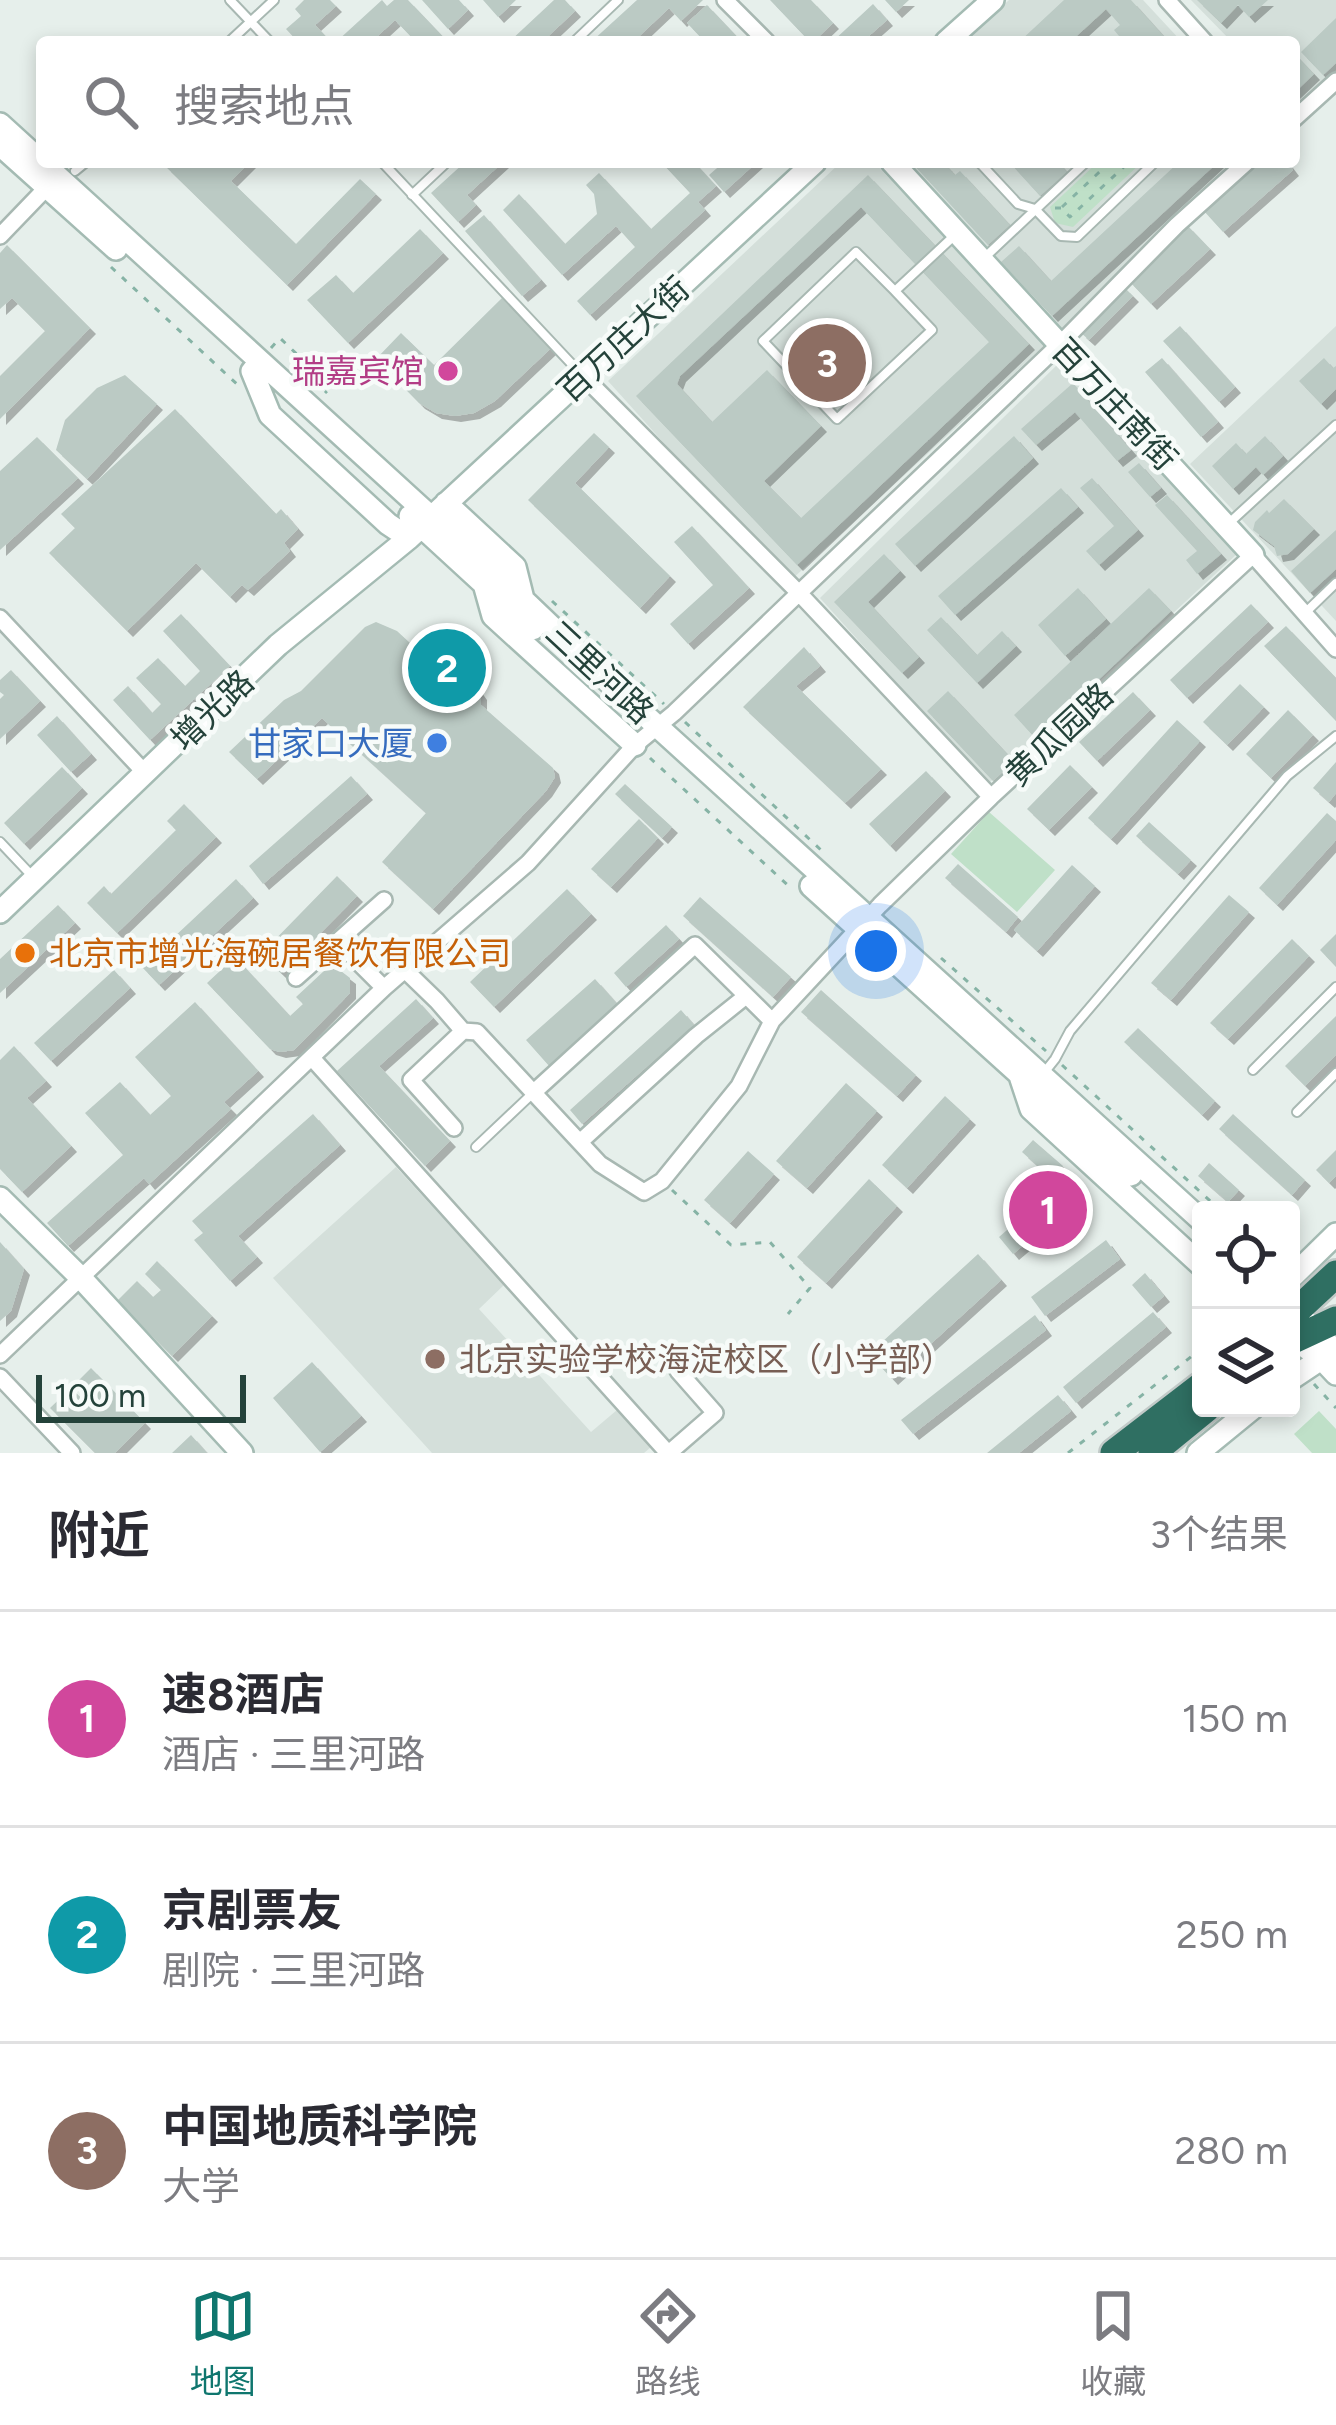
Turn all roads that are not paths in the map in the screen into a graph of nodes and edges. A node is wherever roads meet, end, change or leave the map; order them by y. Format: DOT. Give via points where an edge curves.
graph roads {
  1 [pos="230,0"];
  2 [pos="274,0"];
  3 [pos="618,0"];
  4 [pos="725,0"];
  5 [pos="993,0"];
  6 [pos="1167,0"];
  7 [pos="250,22"];
  8 [pos="235,36"];
  9 [pos="264,36"];
  10 [pos="580,36"];
  11 [pos="761,36"];
  12 [pos="953,36"];
  13 [pos="1200,36"];
  14 [pos="1336,81"];
  15 [pos="1300,114"];
  16 [pos="0,124"];
  17 [pos="0,145"];
  18 [pos="36,163"];
  19 [pos="40,168"];
  20 [pos="77,168"];
  21 [pos="387,168"];
  22 [pos="441,168"];
  23 [pos="808,168"];
  24 [pos="897,168"];
  25 [pos="985,168"];
  26 [pos="1079,168"];
  27 [pos="1149,168"];
  28 [pos="1239,168"];
  29 [pos="54,183"];
  30 [pos="412,195"];
  31 [pos="1035,209"];
  32 [pos="957,233"];
  33 [pos="0,236"];
  34 [pos="982,260"];
  35 [pos="895,291"];
  36 [pos="1060,344"];
  37 [pos="259,362"];
  38 [pos="583,376"];
  39 [pos="1336,425"];
  40 [pos="427,521"];
  41 [pos="1227,525"];
  42 [pos="1253,555"];
  43 [pos="1336,583"];
  44 [pos="799,593"];
  45 [pos="1304,613"];
  46 [pos="0,618"];
  47 [pos="1336,649"];
  48 [pos="653,728"];
  49 [pos="1336,736"];
  50 [pos="146,774"];
  51 [pos="991,797"];
  52 [pos="0,842"];
  53 [pos="35,879"];
  54 [pos="384,900"];
  55 [pos="0,912"];
  56 [pos="864,924"];
  57 [pos="338,942"];
  58 [pos="405,970"];
  59 [pos="296,978"];
  60 [pos="1336,987"];
  61 [pos="384,988"];
  62 [pos="746,996"];
  63 [pos="772,1021"];
  64 [pos="463,1031"];
  65 [pos="312,1058"];
  66 [pos="1039,1070"];
  67 [pos="1253,1070"];
  68 [pos="1336,1073"];
  69 [pos="534,1093"];
  70 [pos="1297,1112"];
  71 [pos="454,1128"];
  72 [pos="580,1142"];
  73 [pos="476,1147"];
  74 [pos="0,1198"];
  75 [pos="1192,1212"];
  76 [pos="1192,1230"];
  77 [pos="1336,1234"];
  78 [pos="1192,1257"];
  79 [pos="1300,1269"];
  80 [pos="1336,1274"];
  81 [pos="80,1277"];
  82 [pos="1300,1325"];
  83 [pos="0,1355"];
  84 [pos="1333,1357"];
  85 [pos="678,1371"];
  86 [pos="1300,1374"];
  87 [pos="0,1377"];
  88 [pos="1192,1393"];
  89 [pos="1196,1417"];
  90 [pos="1242,1417"];
  91 [pos="72,1453"];
  92 [pos="242,1453"];
  93 [pos="668,1453"];
  94 [pos="1114,1453"];
  95 [pos="1152,1453"];
  96 [pos="1198,1453"];
  1 -- 7 [label="lane"];
  2 -- 7 [label="lane"];
  3 -- 10 [label="lane"];
  4 -- 11 [label="street"];
  5 -- 12 [label="main road"];
  6 -- 13 [label="street"];
  7 -- 8 [label="lane"];
  7 -- 9 [label="lane"];
  14 -- 15 [label="street"];
  16 -- 18 [label="main road, 三里河路"];
  17 -- 29 [label="main road, 三里河路"];
  19 -- 29 [label="main road, 三里河路"];
  20 -- 29 [label="lane"];
  21 -- 30 [label="lane"];
  22 -- 30 [label="lane"];
  23 -- 38 [label="main road, 百万庄大街"];
  24 -- 32 [label="main road, 百万庄南街"];
  25 -- 31 [label="lane" via="1018,204"];
  26 -- 31 [label="lane"];
  27 -- 31 [label="lane" via="1077,238 1061,236"];
  28 -- 36 [label="street"];
  29 -- 33 [label="street"];
  29 -- 37 [label="main road, 三里河路"];
  29 -- 40 [label="main road, 三里河路"];
  30 -- 38 [label="lane"];
  31 -- 34 [label="lane"];
  32 -- 34 [label="main road, 百万庄南街"];
  32 -- 35 [label="lane"];
  34 -- 36 [label="main road, 百万庄南街"];
  35 -- 35 [label="lane" via="932,330 837,419 763,340 856,252"];
  36 -- 41 [label="main road, 百万庄南街"];
  36 -- 44 [label="street"];
  37 -- 40 [label="main road, 三里河路"];
  37 -- 40 [label="main road, 三里河路" via="270,415 388,524"];
  38 -- 40 [label="main road, 百万庄大街"];
  38 -- 44 [label="street"];
  39 -- 41 [label="lane"];
  40 -- 48 [label="main road, 三里河路" via="446,526"];
  40 -- 48 [label="main road, 三里河路" via="484,584 493,616"];
  40 -- 50 [label="main road, 增光路" via="278,645"];
  41 -- 42 [label="main road, 百万庄南街"];
  42 -- 45 [label="street, 百万庄南街"];
  42 -- 51 [label="street, 黄瓜园路"];
  43 -- 45 [label="lane"];
  44 -- 48 [label="street"];
  44 -- 51 [label="street"];
  45 -- 47 [label="street, 百万庄南街"];
  46 -- 50 [label="street"];
  48 -- 56 [label="main road, 三里河路"];
  48 -- 58 [label="street" via="528,862"];
  49 -- 66 [label="lane" via="1287,776"];
  50 -- 53 [label="main road, 增光路"];
  51 -- 56 [label="street, 黄瓜园路"];
  52 -- 53 [label="lane"];
  53 -- 55 [label="main road, 增光路"];
  54 -- 57 [label="street"];
  56 -- 63 [label="street, 黄瓜园路"];
  56 -- 66 [label="main road, 三里河路"];
  57 -- 59 [label="street"];
  57 -- 61 [label="street"];
  58 -- 61 [label="street"];
  58 -- 64 [label="street"];
  60 -- 67 [label="lane"];
  61 -- 65 [label="street"];
  62 -- 63 [label="street"];
  62 -- 69 [label="street" via="694,945"];
  62 -- 72 [label="street"];
  63 -- 72 [label="street, 黄瓜园路" via="740,1086 662,1181 644,1192"];
  64 -- 69 [label="street" via="477,1032"];
  64 -- 71 [label="street" via="412,1080"];
  65 -- 81 [label="street"];
  65 -- 93 [label="street"];
  66 -- 75 [label="main road, 三里河路"];
  66 -- 76 [label="main road, 三里河路"];
  66 -- 78 [label="main road, 三里河路" via="1031,1109"];
  68 -- 70 [label="lane"];
  69 -- 72 [label="street"];
  69 -- 73 [label="lane"];
  74 -- 81 [label="main road"];
  77 -- 79 [label="main road"];
  80 -- 82 [label="highway"];
  81 -- 83 [label="street"];
  81 -- 92 [label="main road"];
  82 -- 84 [label="main road"];
  84 -- 86 [label="main road"];
  85 -- 93 [label="street" via="715,1413"];
  87 -- 91 [label="street"];
  88 -- 94 [label="highway"];
  89 -- 95 [label="highway"];
  90 -- 96 [label="main road"];
}
